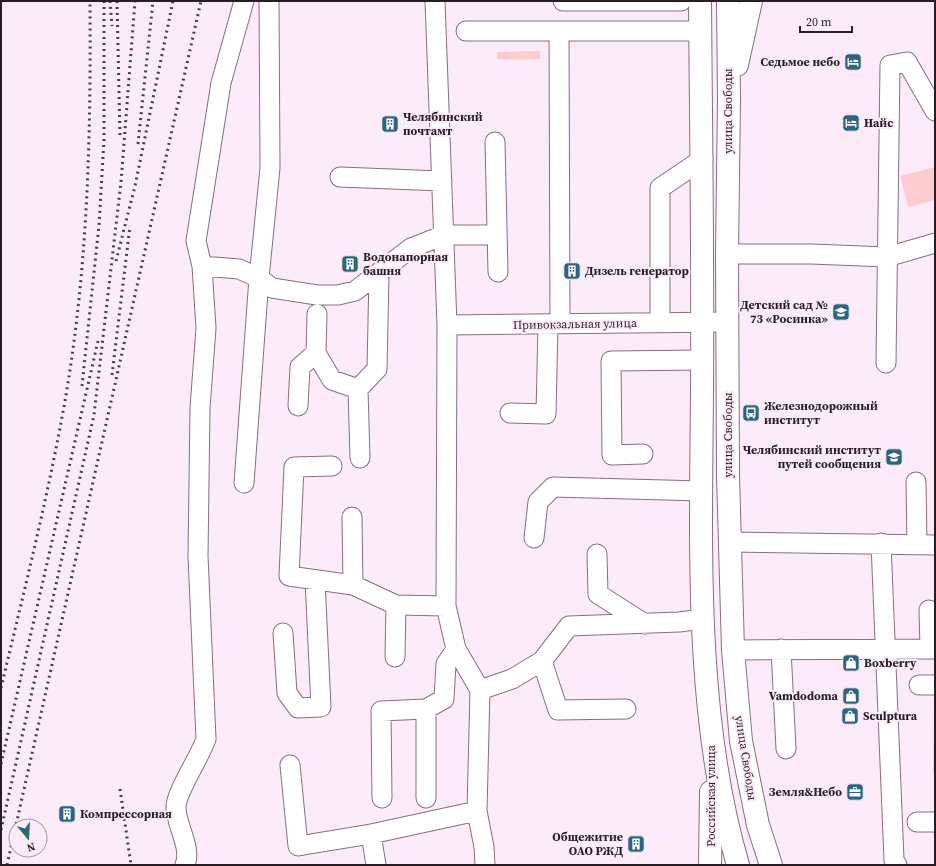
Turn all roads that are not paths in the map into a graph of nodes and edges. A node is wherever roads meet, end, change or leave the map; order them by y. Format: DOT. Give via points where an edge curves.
graph roads {
  1 [pos="244,1"];
  2 [pos="269,1"];
  3 [pos="435,1"];
  4 [pos="563,1"];
  5 [pos="681,1"];
  6 [pos="700,1"];
  7 [pos="728,1"];
  8 [pos="751,1"];
  9 [pos="466,31"];
  10 [pos="700,31"];
  11 [pos="559,32"];
  12 [pos="729,99"];
  13 [pos="935,111"];
  14 [pos="495,142"];
  15 [pos="703,159"];
  16 [pos="340,177"];
  17 [pos="442,180"];
  18 [pos="444,235"];
  19 [pos="497,235"];
  20 [pos="935,242"];
  21 [pos="727,254"];
  22 [pos="887,257"];
  23 [pos="202,266"];
  24 [pos="498,272"];
  25 [pos="379,274"];
  26 [pos="258,278"];
  27 [pos="317,314"];
  28 [pos="703,322"];
  29 [pos="728,322"];
  30 [pos="660,323"];
  31 [pos="554,324"];
  32 [pos="447,325"];
  33 [pos="316,353"];
  34 [pos="702,360"];
  35 [pos="886,364"];
  36 [pos="358,389"];
  37 [pos="298,406"];
  38 [pos="510,413"];
  39 [pos="643,454"];
  40 [pos="360,458"];
  41 [pos="332,466"];
  42 [pos="916,482"];
  43 [pos="244,483"];
  44 [pos="702,491"];
  45 [pos="352,517"];
  46 [pos="534,538"];
  47 [pos="730,542"];
  48 [pos="881,543"];
  49 [pos="926,545"];
  50 [pos="597,554"];
  51 [pos="315,580"];
  52 [pos="353,585"];
  53 [pos="396,605"];
  54 [pos="446,606"];
  55 [pos="929,610"];
  56 [pos="703,619"];
  57 [pos="645,624"];
  58 [pos="283,633"];
  59 [pos="456,649"];
  60 [pos="781,649"];
  61 [pos="933,649"];
  62 [pos="734,650"];
  63 [pos="886,650"];
  64 [pos="395,658"];
  65 [pos="542,660"];
  66 [pos="480,690"];
  67 [pos="426,709"];
  68 [pos="626,709"];
  69 [pos="711,727"];
  70 [pos="786,749"];
  71 [pos="290,765"];
  72 [pos="382,798"];
  73 [pos="426,798"];
  74 [pos="477,811"];
  75 [pos="371,834"];
  76 [pos="185,864"];
  77 [pos="376,865"];
  78 [pos="485,865"];
  79 [pos="710,865"];
  80 [pos="738,865"];
  81 [pos="771,865"];
  82 [pos="897,865"];
  1 -- 23 [label="lane" via="221,83 197,233 196,241"];
  2 -- 26 [label="lane" via="270,168"];
  3 -- 17 [label="lane"];
  4 -- 5 [label="lane"];
  6 -- 10 [label="main road"];
  7 -- 12 [label="main road, улица Свободы"];
  8 -- 12 [label="main road"];
  9 -- 11 [label="lane"];
  10 -- 11 [label="lane"];
  10 -- 15 [label="main road"];
  11 -- 31 [label="lane"];
  12 -- 21 [label="main road, улица Свободы"];
  13 -- 22 [label="lane" via="907,62 890,65"];
  14 -- 19 [label="lane"];
  15 -- 28 [label="main road"];
  15 -- 30 [label="lane" via="660,188"];
  16 -- 17 [label="lane"];
  17 -- 18 [label="lane"];
  18 -- 19 [label="lane"];
  18 -- 25 [label="lane" via="411,248"];
  18 -- 32 [label="lane"];
  19 -- 24 [label="lane"];
  20 -- 22 [label="lane"];
  21 -- 22 [label="lane"];
  21 -- 29 [label="main road, улица Свободы"];
  22 -- 35 [label="lane"];
  23 -- 26 [label="lane" via="239,269"];
  23 -- 76 [label="lane" via="206,328 200,408 198,556 206,739 176,806 186,852"];
  25 -- 26 [label="lane" via="355,291 338,295 317,295 272,288"];
  25 -- 36 [label="lane" via="377,369"];
  26 -- 43 [label="lane"];
  27 -- 33 [label="lane"];
  28 -- 29 [label="lane, Привокзальная улица"];
  28 -- 30 [label="lane, Привокзальная улица"];
  28 -- 34 [label="main road"];
  29 -- 47 [label="main road, улица Свободы"];
  30 -- 31 [label="lane, Привокзальная улица"];
  31 -- 32 [label="lane, Привокзальная улица"];
  31 -- 38 [label="lane" via="546,414"];
  32 -- 54 [label="lane"];
  33 -- 36 [label="lane" via="332,380"];
  33 -- 37 [label="lane" via="300,367"];
  34 -- 39 [label="lane" via="611,361 612,455"];
  34 -- 44 [label="main road"];
  36 -- 40 [label="lane"];
  41 -- 51 [label="lane" via="294,467 289,576"];
  42 -- 49 [label="lane"];
  44 -- 46 [label="lane" via="553,487 538,502"];
  44 -- 56 [label="main road"];
  45 -- 52 [label="lane"];
  47 -- 48 [label="lane"];
  47 -- 62 [label="main road, улица Свободы"];
  48 -- 49 [label="lane"];
  48 -- 63 [label="lane"];
  50 -- 57 [label="lane" via="598,594"];
  51 -- 52 [label="lane"];
  51 -- 58 [label="lane" via="321,708 298,708 287,693"];
  52 -- 53 [label="lane"];
  53 -- 54 [label="lane"];
  53 -- 64 [label="lane"];
  54 -- 59 [label="lane"];
  55 -- 61 [label="lane"];
  56 -- 57 [label="lane"];
  56 -- 69 [label="main road"];
  57 -- 65 [label="lane" via="569,626"];
  59 -- 66 [label="lane"];
  59 -- 67 [label="lane" via="446,664 444,700"];
  60 -- 62 [label="lane"];
  60 -- 63 [label="lane"];
  60 -- 70 [label="lane"];
  61 -- 63 [label="lane"];
  62 -- 81 [label="main road, улица Свободы" via="741,741 758,825"];
  63 -- 82 [label="lane" via="894,860"];
  65 -- 66 [label="lane" via="512,679"];
  65 -- 68 [label="lane" via="558,710"];
  66 -- 74 [label="lane"];
  67 -- 72 [label="lane" via="381,711"];
  67 -- 73 [label="lane"];
  69 -- 79 [label="main road, Российская улица"];
  69 -- 80 [label="main road" via="727,826"];
  71 -- 75 [label="lane" via="298,846"];
  74 -- 75 [label="lane"];
  74 -- 78 [label="lane"];
  75 -- 77 [label="lane"];
}
